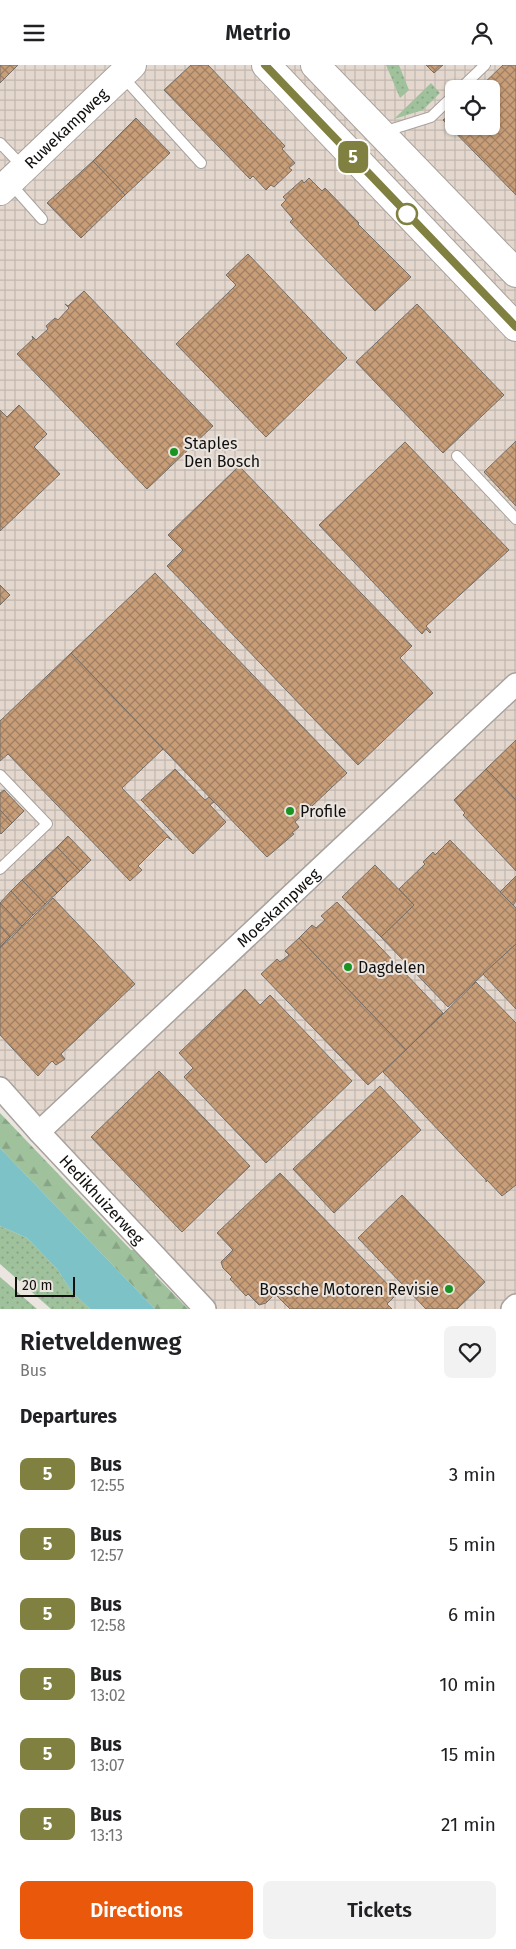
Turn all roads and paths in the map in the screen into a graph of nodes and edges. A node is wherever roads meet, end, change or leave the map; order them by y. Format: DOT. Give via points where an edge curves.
graph roads {
  1 [pos="266,65"];
  2 [pos="315,65"];
  3 [pos="485,65"];
  4 [pos="126,70"];
  5 [pos="469,80"];
  6 [pos="445,104"];
  7 [pos="380,133"];
  8 [pos="0,143"];
  9 [pos="201,163"];
  10 [pos="11,180"];
  11 [pos="42,219"];
  12 [pos="516,273"];
  13 [pos="516,327"];
  14 [pos="457,457"];
  15 [pos="516,519"];
  16 [pos="516,684"];
  17 [pos="0,775"];
  18 [pos="0,869"];
  19 [pos="0,1088"];
  20 [pos="39,1132"];
  21 [pos="516,1305"];
  22 [pos="205,1309"];
  23 [pos="512,1309"];
  1 -- 13 [label="main road"];
  2 -- 7 [label="main road"];
  3 -- 5 [label="lane"];
  4 -- 9 [label="lane"];
  4 -- 10 [label="main road, Ruwekampweg"];
  6 -- 7 [label="lane" via="431,117"];
  7 -- 12 [label="main road"];
  8 -- 10 [label="lane"];
  10 -- 11 [label="lane"];
  14 -- 15 [label="lane"];
  16 -- 20 [label="street, Moeskampweg"];
  17 -- 18 [label="lane" via="47,824"];
  19 -- 20 [label="street, Hedikhuizerweg"];
  20 -- 22 [label="street, Hedikhuizerweg"];
  21 -- 23 [label="street"];
}
